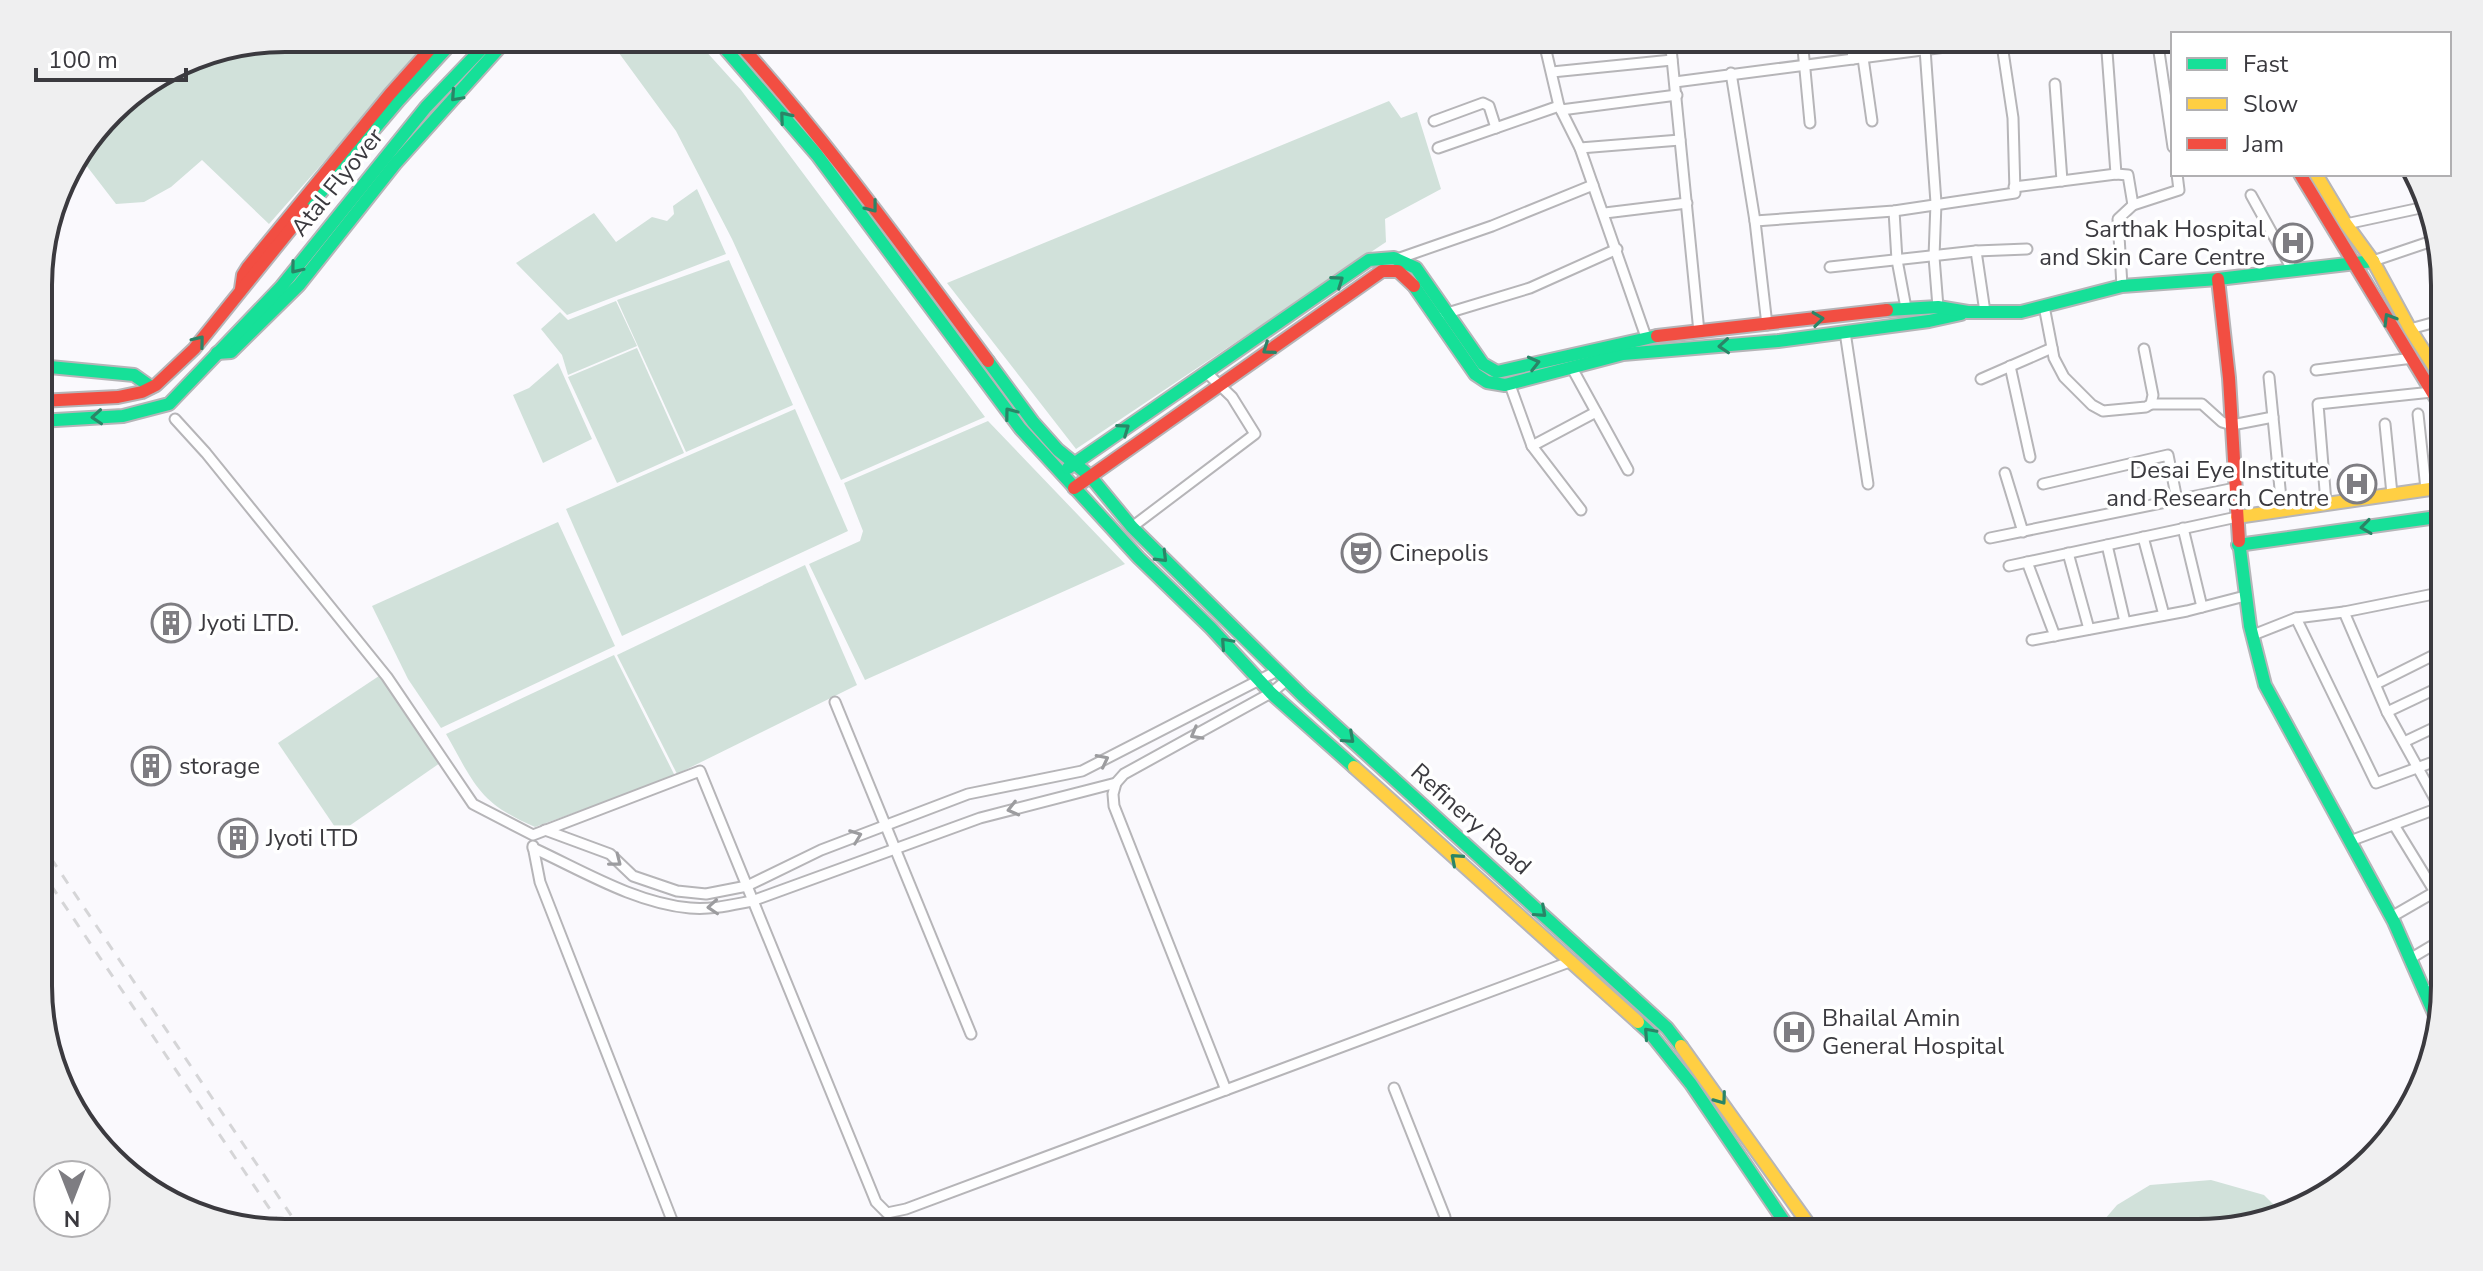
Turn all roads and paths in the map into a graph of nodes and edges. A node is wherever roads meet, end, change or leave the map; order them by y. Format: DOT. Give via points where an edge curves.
graph roads {
  1 [pos="427,52"];
  2 [pos="443,52"];
  3 [pos="479,52"];
  4 [pos="495,52"];
  5 [pos="740,52"];
  6 [pos="1547,52"];
  7 [pos="1671,52"];
  8 [pos="1803,52"];
  9 [pos="1856,52"];
  10 [pos="1903,52"];
  11 [pos="1925,52"];
  12 [pos="2003,52"];
  13 [pos="2107,52"];
  14 [pos="2159,52"];
  15 [pos="1858,58"];
  16 [pos="1672,60"];
  17 [pos="1804,65"];
  18 [pos="1552,72"];
  19 [pos="1731,73"];
  20 [pos="1675,82"];
  21 [pos="2055,84"];
  22 [pos="1677,95"];
  23 [pos="1560,108"];
  24 [pos="1434,121"];
  25 [pos="1872,121"];
  26 [pos="1810,123"];
  27 [pos="1496,128"];
  28 [pos="2171,133"];
  29 [pos="1680,140"];
  30 [pos="1438,148"];
  31 [pos="1580,148"];
  32 [pos="2116,174"];
  33 [pos="2177,176"];
  34 [pos="2301,176"];
  35 [pos="2317,176"];
  36 [pos="2062,181"];
  37 [pos="1593,185"];
  38 [pos="2014,187"];
  39 [pos="851,190"];
  40 [pos="2251,195"];
  41 [pos="1687,203"];
  42 [pos="1936,203"];
  43 [pos="2133,205"];
  44 [pos="2417,209"];
  45 [pos="1894,211"];
  46 [pos="1605,213"];
  47 [pos="1755,221"];
  48 [pos="2346,224"];
  49 [pos="2427,243"];
  50 [pos="1617,249"];
  51 [pos="2027,249"];
  52 [pos="1976,251"];
  53 [pos="1934,257"];
  54 [pos="1400,258"];
  55 [pos="1897,260"];
  56 [pos="2373,261"];
  57 [pos="2356,263"];
  58 [pos="1830,267"];
  59 [pos="2293,271"];
  60 [pos="2218,279"];
  61 [pos="2122,286"];
  62 [pos="241,289"];
  63 [pos="2044,306"];
  64 [pos="1938,307"];
  65 [pos="1906,308"];
  66 [pos="1449,311"];
  67 [pos="1968,312"];
  68 [pos="1985,312"];
  69 [pos="1436,318"];
  70 [pos="2431,323"];
  71 [pos="1767,325"];
  72 [pos="2410,329"];
  73 [pos="1699,332"];
  74 [pos="1845,332"];
  75 [pos="1646,337"];
  76 [pos="2052,348"];
  77 [pos="2144,349"];
  78 [pos="217,353"];
  79 [pos="2413,358"];
  80 [pos="2431,360"];
  81 [pos="2010,366"];
  82 [pos="52,368"];
  83 [pos="1572,368"];
  84 [pos="2316,370"];
  85 [pos="1206,372"];
  86 [pos="2269,377"];
  87 [pos="1981,379"];
  88 [pos="1219,383"];
  89 [pos="1510,385"];
  90 [pos="151,387"];
  91 [pos="2431,390"];
  92 [pos="2431,392"];
  93 [pos="52,400"];
  94 [pos="2151,404"];
  95 [pos="1596,412"];
  96 [pos="2418,414"];
  97 [pos="2273,417"];
  98 [pos="175,419"];
  99 [pos="52,420"];
  100 [pos="2385,424"];
  101 [pos="2232,425"];
  102 [pos="1532,446"];
  103 [pos="2030,457"];
  104 [pos="1072,462"];
  105 [pos="1628,470"];
  106 [pos="1060,473"];
  107 [pos="2005,473"];
  108 [pos="1090,476"];
  109 [pos="1868,484"];
  110 [pos="2043,484"];
  111 [pos="1074,488"];
  112 [pos="2235,488"];
  113 [pos="2431,488"];
  114 [pos="2426,489"];
  115 [pos="2392,494"];
  116 [pos="2177,500"];
  117 [pos="2326,503"];
  118 [pos="2282,509"];
  119 [pos="1581,510"];
  120 [pos="2237,517"];
  121 [pos="2431,518"];
  122 [pos="1132,527"];
  123 [pos="2183,528"];
  124 [pos="2023,532"];
  125 [pos="2143,537"];
  126 [pos="1990,538"];
  127 [pos="2107,545"];
  128 [pos="2238,545"];
  129 [pos="2068,553"];
  130 [pos="2027,562"];
  131 [pos="2009,566"];
  132 [pos="2431,595"];
  133 [pos="2245,596"];
  134 [pos="2202,607"];
  135 [pos="2344,612"];
  136 [pos="2164,615"];
  137 [pos="2296,618"];
  138 [pos="2125,622"];
  139 [pos="2089,629"];
  140 [pos="2253,635"];
  141 [pos="2055,636"];
  142 [pos="2032,640"];
  143 [pos="2431,656"];
  144 [pos="1282,676"];
  145 [pos="1260,680"];
  146 [pos="2376,684"];
  147 [pos="2431,691"];
  148 [pos="1271,693"];
  149 [pos="835,702"];
  150 [pos="2387,712"];
  151 [pos="2431,729"];
  152 [pos="2404,742"];
  153 [pos="2431,763"];
  154 [pos="2416,769"];
  155 [pos="1116,783"];
  156 [pos="2431,791"];
  157 [pos="2431,811"];
  158 [pos="2394,825"];
  159 [pos="884,826"];
  160 [pos="545,830"];
  161 [pos="533,835"];
  162 [pos="2350,841"];
  163 [pos="533,848"];
  164 [pos="895,849"];
  165 [pos="2431,876"];
  166 [pos="747,886"];
  167 [pos="2431,894"];
  168 [pos="752,901"];
  169 [pos="2393,916"];
  170 [pos="1573,942"];
  171 [pos="2431,946"];
  172 [pos="1562,951"];
  173 [pos="2413,957"];
  174 [pos="1573,961"];
  175 [pos="2431,989"];
  176 [pos="2427,991"];
  177 [pos="2430,1000"];
  178 [pos="971,1034"];
  179 [pos="1394,1088"];
  180 [pos="1226,1090"];
  181 [pos="1445,1217"];
  182 [pos="672,1219"];
  183 [pos="1782,1219"];
  184 [pos="1805,1219"];
  1 -- 62 [label="main road" via="248,267"];
  2 -- 62 [label="main road, Atal Flyover"];
  3 -- 78 [label="main road, Atal Flyover, one-way" via="426,107 281,287"];
  4 -- 78 [label="main road, one-way" via="395,164 299,285 231,352"];
  5 -- 39 [label="main road" via="817,155"];
  6 -- 18 [label="street"];
  7 -- 16 [label="street"];
  8 -- 17 [label="street"];
  9 -- 15 [label="street"];
  10 -- 15 [label="street"];
  11 -- 42 [label="street"];
  12 -- 38 [label="street" via="2013,118"];
  13 -- 32 [label="street"];
  14 -- 28 [label="street"];
  15 -- 17 [label="street"];
  15 -- 25 [label="street"];
  16 -- 18 [label="street"];
  16 -- 20 [label="street"];
  17 -- 19 [label="street"];
  17 -- 26 [label="street"];
  18 -- 23 [label="street"];
  19 -- 20 [label="street"];
  19 -- 47 [label="street"];
  20 -- 22 [label="street"];
  21 -- 36 [label="street"];
  22 -- 23 [label="street"];
  22 -- 29 [label="street"];
  23 -- 27 [label="street"];
  23 -- 31 [label="street"];
  24 -- 27 [label="street" via="1483,103"];
  27 -- 30 [label="street"];
  29 -- 31 [label="street"];
  29 -- 41 [label="street"];
  31 -- 37 [label="street"];
  32 -- 36 [label="street"];
  32 -- 43 [label="street" via="2128,175"];
  33 -- 43 [label="street" via="2179,190"];
  34 -- 57 [label="main road"];
  35 -- 48 [label="main road"];
  36 -- 38 [label="street"];
  37 -- 46 [label="street"];
  37 -- 54 [label="street"];
  38 -- 42 [label="street" via="2015,193"];
  39 -- 104 [label="main road, Refinery Road, one-way" via="1033,422"];
  106 -- 39 [label="main road, Refinery Road, one-way" via="1020,428"];
  40 -- 59 [label="street"];
  41 -- 46 [label="street"];
  41 -- 73 [label="street"];
  42 -- 45 [label="street"];
  42 -- 53 [label="street"];
  43 -- 61 [label="street" via="2118,219"];
  44 -- 48 [label="street"];
  45 -- 47 [label="street"];
  45 -- 55 [label="street"];
  46 -- 50 [label="street"];
  47 -- 71 [label="street"];
  48 -- 56 [label="main road"];
  49 -- 56 [label="street"];
  50 -- 66 [label="street" via="1530,288"];
  50 -- 75 [label="street"];
  51 -- 52 [label="street"];
  52 -- 53 [label="street"];
  52 -- 68 [label="street"];
  53 -- 55 [label="street"];
  53 -- 64 [label="street"];
  54 -- 66 [label="main road" via="1416,268"];
  85 -- 54 [label="main road, one-way" via="1369,260"];
  55 -- 58 [label="street"];
  55 -- 65 [label="street"];
  56 -- 57 [label="main road"];
  56 -- 72 [label="main road"];
  57 -- 59 [label="main road"];
  79 -- 57 [label="main road, one-way"];
  59 -- 60 [label="main road"];
  60 -- 61 [label="main road"];
  60 -- 101 [label="main road"];
  61 -- 63 [label="main road"];
  90 -- 62 [label="main road, one-way" via="182,361"];
  63 -- 68 [label="main road"];
  63 -- 76 [label="street"];
  64 -- 65 [label="main road"];
  64 -- 67 [label="main road"];
  71 -- 65 [label="main road, one-way"];
  66 -- 69 [label="street"];
  66 -- 75 [label="main road, one-way" via="1483,364 1497,372"];
  67 -- 68 [label="main road"];
  67 -- 74 [label="main road"];
  69 -- 88 [label="main road, one-way" via="1408,278 1398,271 1382,271"];
  69 -- 89 [label="main road" via="1480,378"];
  70 -- 72 [label="street"];
  71 -- 73 [label="main road"];
  72 -- 80 [label="main road"];
  73 -- 75 [label="main road"];
  74 -- 83 [label="main road, one-way" via="1637,352"];
  74 -- 109 [label="street"];
  76 -- 81 [label="street"];
  76 -- 94 [label="street" via="2064,377 2098,409 2110,412"];
  77 -- 94 [label="street"];
  78 -- 99 [label="main road, Atal Flyover, one-way" via="169,404 154,411"];
  79 -- 84 [label="street"];
  79 -- 91 [label="main road"];
  81 -- 87 [label="street"];
  81 -- 103 [label="street"];
  82 -- 90 [label="main road" via="134,375"];
  83 -- 89 [label="main road"];
  83 -- 95 [label="street"];
  85 -- 88 [label="street"];
  104 -- 85 [label="main road, one-way"];
  86 -- 97 [label="street"];
  88 -- 108 [label="main road"];
  88 -- 122 [label="street" via="1255,434"];
  89 -- 102 [label="street"];
  90 -- 93 [label="main road" via="123,396"];
  92 -- 117 [label="street" via="2318,404"];
  94 -- 101 [label="street" via="2202,404"];
  95 -- 102 [label="street"];
  95 -- 105 [label="street"];
  96 -- 114 [label="street"];
  97 -- 101 [label="street"];
  97 -- 118 [label="street"];
  98 -- 161 [label="street" via="387,677 473,804"];
  100 -- 115 [label="street"];
  101 -- 112 [label="main road"];
  102 -- 119 [label="street"];
  104 -- 106 [label="main road"];
  104 -- 108 [label="main road, Refinery Road"];
  106 -- 111 [label="main road, Refinery Road"];
  107 -- 124 [label="street"];
  108 -- 111 [label="main road"];
  108 -- 122 [label="main road, Refinery Road"];
  110 -- 116 [label="street" via="2168,455"];
  145 -- 111 [label="main road, Refinery Road, one-way"];
  112 -- 116 [label="street"];
  112 -- 120 [label="main road"];
  113 -- 114 [label="main road"];
  114 -- 115 [label="main road"];
  115 -- 117 [label="main road"];
  116 -- 124 [label="street"];
  117 -- 118 [label="main road"];
  118 -- 120 [label="main road"];
  120 -- 123 [label="street"];
  120 -- 128 [label="main road"];
  121 -- 128 [label="main road, one-way"];
  122 -- 144 [label="main road, Refinery Road, one-way"];
  123 -- 125 [label="street"];
  123 -- 134 [label="street"];
  124 -- 126 [label="street"];
  125 -- 127 [label="street"];
  125 -- 136 [label="street"];
  127 -- 129 [label="street"];
  127 -- 138 [label="street"];
  128 -- 133 [label="main road"];
  129 -- 130 [label="street"];
  129 -- 139 [label="street"];
  130 -- 131 [label="street"];
  130 -- 141 [label="street"];
  132 -- 135 [label="street"];
  133 -- 134 [label="street"];
  133 -- 140 [label="main road"];
  134 -- 136 [label="street"];
  135 -- 137 [label="street"];
  135 -- 146 [label="street"];
  136 -- 138 [label="street"];
  137 -- 140 [label="street"];
  137 -- 154 [label="street" via="2376,783"];
  138 -- 139 [label="street"];
  139 -- 141 [label="street"];
  140 -- 162 [label="main road" via="2261,678"];
  141 -- 142 [label="street"];
  143 -- 146 [label="street"];
  144 -- 145 [label="street"];
  144 -- 148 [label="street"];
  144 -- 170 [label="main road, Refinery Road, one-way"];
  145 -- 148 [label="main road, Refinery Road"];
  159 -- 145 [label="street, one-way" via="968,794 1082,771"];
  146 -- 150 [label="street"];
  147 -- 150 [label="street"];
  148 -- 155 [label="street, one-way"];
  172 -- 148 [label="main road, Refinery Road, one-way"];
  149 -- 159 [label="street"];
  150 -- 152 [label="street"];
  151 -- 152 [label="street"];
  152 -- 154 [label="street"];
  153 -- 154 [label="street"];
  154 -- 156 [label="street"];
  155 -- 164 [label="street, one-way" via="980,818"];
  155 -- 180 [label="street" via="1114,806"];
  157 -- 158 [label="street"];
  158 -- 162 [label="street"];
  158 -- 165 [label="street"];
  159 -- 164 [label="street"];
  166 -- 159 [label="street, one-way"];
  160 -- 161 [label="street"];
  160 -- 166 [label="street, one-way" via="610,854 633,876 677,891 706,894"];
  160 -- 166 [label="street" via="700,771"];
  161 -- 163 [label="street"];
  162 -- 169 [label="main road"];
  168 -- 163 [label="street, one-way" via="690,908 668,903 607,885"];
  163 -- 182 [label="street" via="540,882"];
  164 -- 168 [label="street"];
  164 -- 178 [label="street"];
  166 -- 168 [label="street"];
  167 -- 169 [label="street"];
  168 -- 180 [label="street" via="876,1202 887,1213"];
  169 -- 173 [label="main road"];
  170 -- 172 [label="main road"];
  170 -- 184 [label="main road, Refinery Road, one-way" via="1680,1043"];
  171 -- 173 [label="street"];
  172 -- 174 [label="main road, Refinery Road"];
  173 -- 176 [label="main road"];
  174 -- 180 [label="street"];
  183 -- 174 [label="main road, Refinery Road, one-way" via="1671,1057"];
  175 -- 176 [label="street"];
  176 -- 177 [label="main road"];
  179 -- 181 [label="street"];
}
